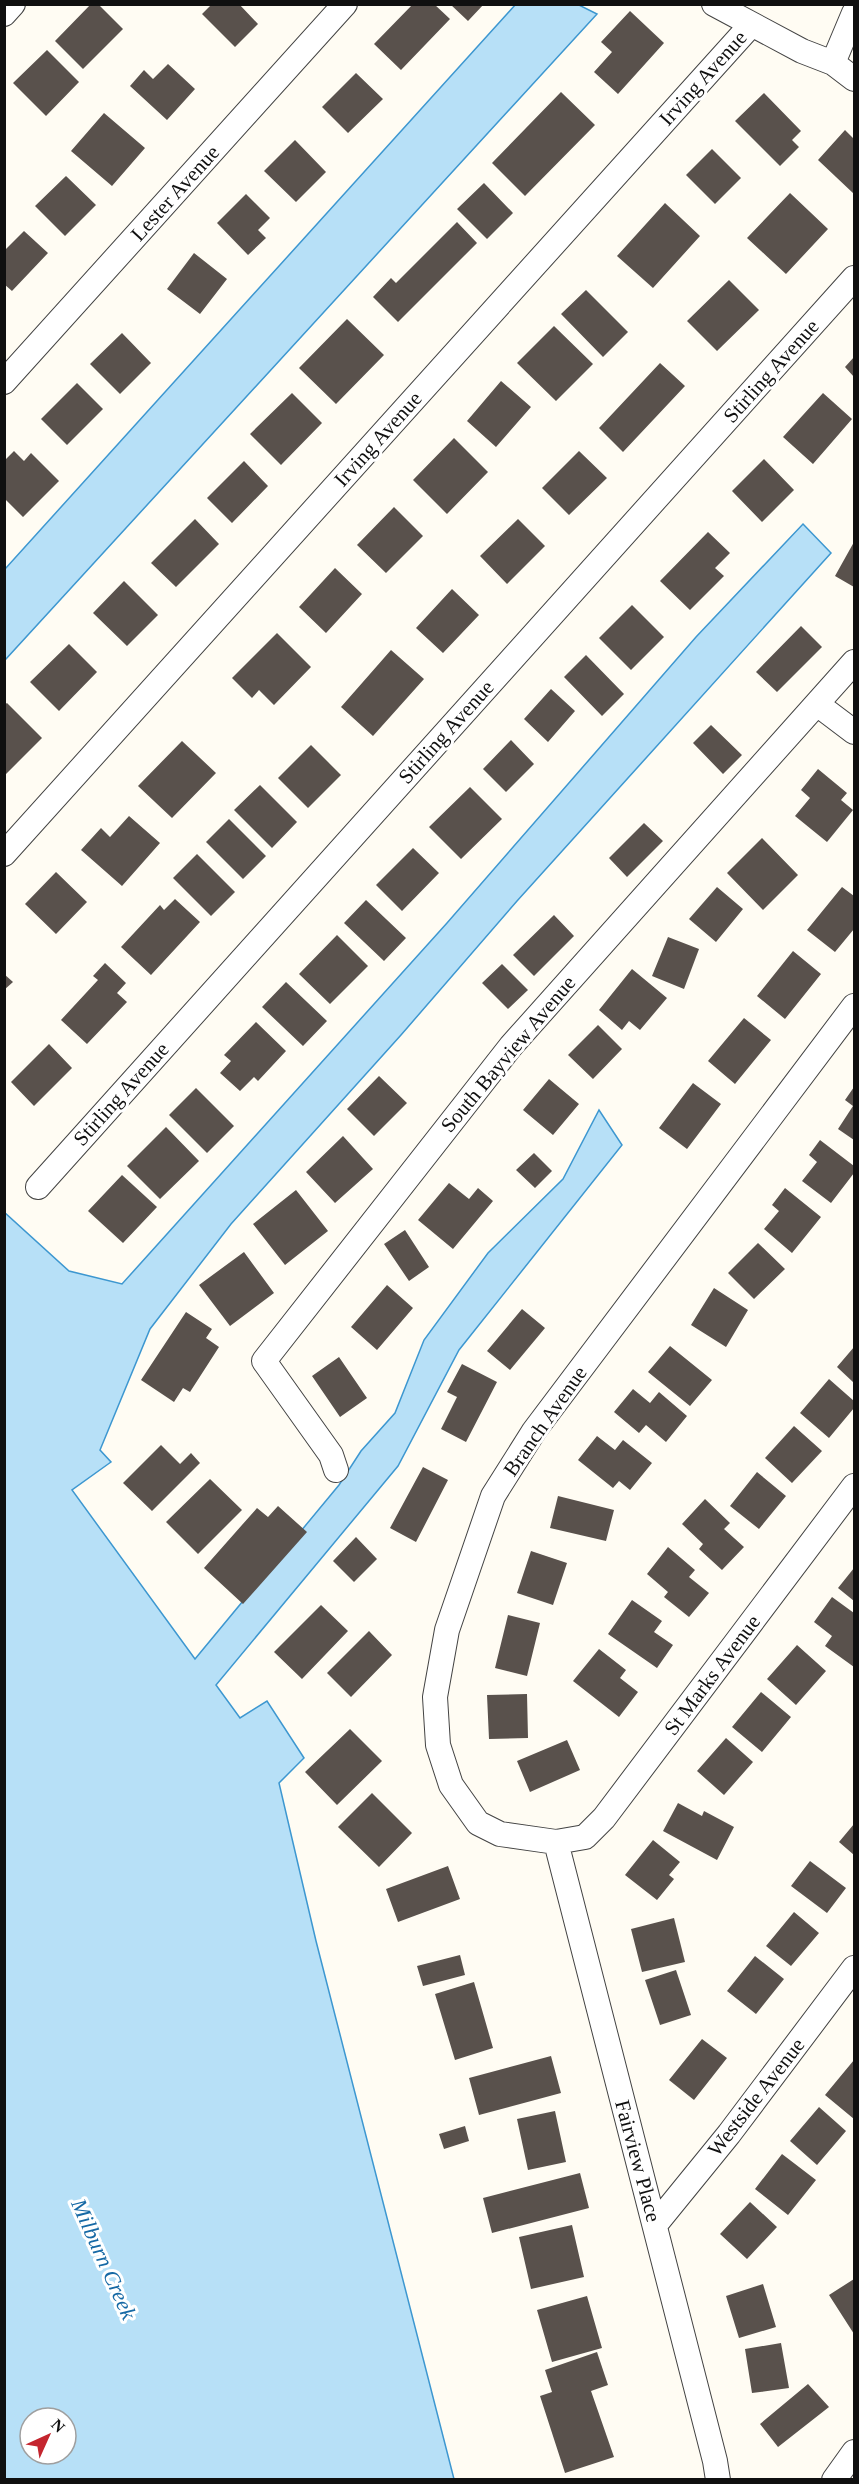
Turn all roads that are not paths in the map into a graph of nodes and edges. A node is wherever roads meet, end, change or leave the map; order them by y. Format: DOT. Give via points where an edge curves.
graph roads {
  1 [pos="13,4"];
  2 [pos="345,4"];
  3 [pos="714,4"];
  4 [pos="855,13"];
  5 [pos="4,14"];
  6 [pos="751,25"];
  7 [pos="833,63"];
  8 [pos="855,79"];
  9 [pos="855,278"];
  10 [pos="4,382"];
  11 [pos="855,662"];
  12 [pos="817,704"];
  13 [pos="855,732"];
  14 [pos="4,854"];
  15 [pos="855,1006"];
  16 [pos="38,1186"];
  17 [pos="336,1470"];
  18 [pos="852,1495"];
  19 [pos="556,1842"];
  20 [pos="855,1968"];
  21 [pos="655,2225"];
  22 [pos="855,2452"];
  23 [pos="718,2480"];
  24 [pos="834,2480"];
  1 -- 5 [label="street"];
  2 -- 10 [label="street, Lester Avenue"];
  3 -- 6 [label="street"];
  4 -- 7 [label="street"];
  6 -- 7 [label="street"];
  6 -- 14 [label="street, Irving Avenue"];
  7 -- 8 [label="street"];
  9 -- 16 [label="street, Stirling Avenue"];
  11 -- 12 [label="street, South Bayview Avenue"];
  12 -- 13 [label="street"];
  12 -- 17 [label="street, South Bayview Avenue" via="511,1046 264,1361 331,1455"];
  15 -- 19 [label="street, Branch Avenue" via="541,1422 493,1496 447,1629 435,1697 438,1745 451,1785 478,1823 500,1834"];
  18 -- 19 [label="street, St Marks Avenue" via="604,1818 585,1837"];
  19 -- 21 [label="street, Fairview Place"];
  20 -- 21 [label="street, Westside Avenue"];
  21 -- 23 [label="street, Fairview Place"];
  22 -- 24 [label="street"];
}
